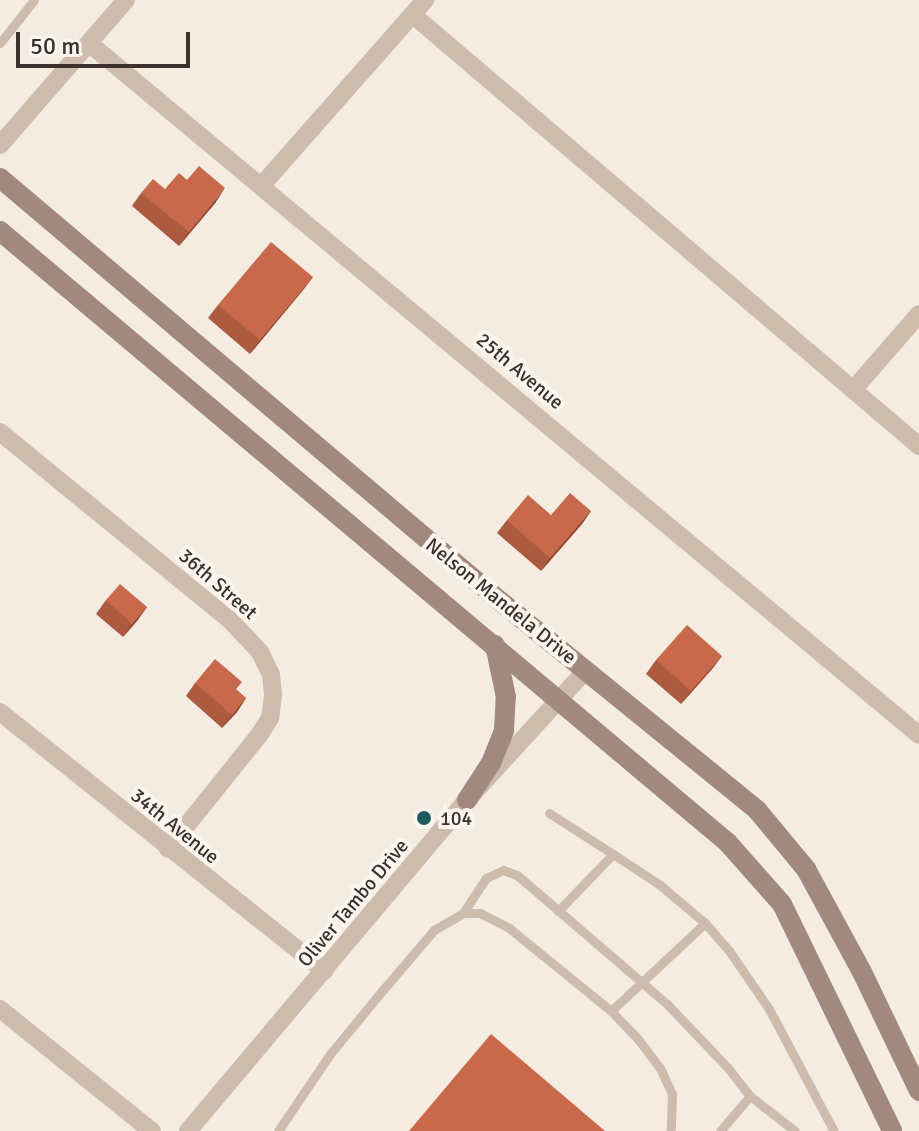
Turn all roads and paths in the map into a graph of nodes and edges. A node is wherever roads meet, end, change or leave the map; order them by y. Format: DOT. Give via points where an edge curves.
graph roads {
  1 [pos="34,0"];
  2 [pos="126,0"];
  3 [pos="419,7"];
  4 [pos="0,43"];
  5 [pos="90,44"];
  6 [pos="0,145"];
  7 [pos="0,178"];
  8 [pos="262,185"];
  9 [pos="0,231"];
  10 [pos="919,314"];
  11 [pos="854,389"];
  12 [pos="0,432"];
  13 [pos="919,446"];
  14 [pos="495,645"];
  15 [pos="586,670"];
  16 [pos="558,701"];
  17 [pos="0,712"];
  18 [pos="919,735"];
  19 [pos="467,800"];
  20 [pos="549,813"];
  21 [pos="168,849"];
  22 [pos="613,854"];
  23 [pos="558,911"];
  24 [pos="463,913"];
  25 [pos="705,923"];
  26 [pos="324,971"];
  27 [pos="644,984"];
  28 [pos="0,1009"];
  29 [pos="611,1011"];
  30 [pos="919,1091"];
  31 [pos="750,1096"];
  32 [pos="152,1131"];
  33 [pos="188,1131"];
  34 [pos="278,1131"];
  35 [pos="671,1131"];
  36 [pos="720,1131"];
  37 [pos="795,1131"];
  38 [pos="834,1131"];
  39 [pos="892,1131"];
  1 -- 4 [label="lane"];
  2 -- 5 [label="street"];
  3 -- 8 [label="street"];
  3 -- 11 [label="street"];
  5 -- 6 [label="street"];
  5 -- 8 [label="street, 25th Avenue"];
  7 -- 15 [label="main road, Nelson Mandela Drive"];
  8 -- 18 [label="street, 25th Avenue"];
  9 -- 14 [label="main road, Nelson Mandela Drive"];
  10 -- 11 [label="street"];
  11 -- 13 [label="street"];
  12 -- 21 [label="street, 36th Street" via="230,620 260,652 271,675 273,695 265,726"];
  14 -- 16 [label="main road, Nelson Mandela Drive"];
  14 -- 19 [label="main road" via="506,697 504,730"];
  15 -- 16 [label="street, Oliver Tambo Drive"];
  15 -- 30 [label="main road, Nelson Mandela Drive" via="735,791 781,836 840,929"];
  16 -- 19 [label="street, Oliver Tambo Drive"];
  16 -- 39 [label="main road, Nelson Mandela Drive" via="728,843 782,904"];
  17 -- 21 [label="street, 34th Avenue"];
  19 -- 26 [label="street, Oliver Tambo Drive"];
  20 -- 22 [label="lane"];
  21 -- 26 [label="street, 34th Avenue"];
  22 -- 23 [label="lane"];
  22 -- 25 [label="lane"];
  23 -- 24 [label="lane" via="517,875 503,870 480,883"];
  23 -- 27 [label="lane"];
  24 -- 29 [label="lane" via="480,913 509,928"];
  24 -- 34 [label="lane" via="434,930 382,991 330,1054"];
  25 -- 27 [label="lane"];
  25 -- 38 [label="lane" via="769,1009"];
  26 -- 33 [label="street, Oliver Tambo Drive"];
  27 -- 29 [label="lane"];
  27 -- 31 [label="lane" via="699,1035"];
  28 -- 32 [label="street"];
  29 -- 35 [label="lane" via="660,1068 672,1094"];
  31 -- 36 [label="lane"];
  31 -- 37 [label="lane"];
}
